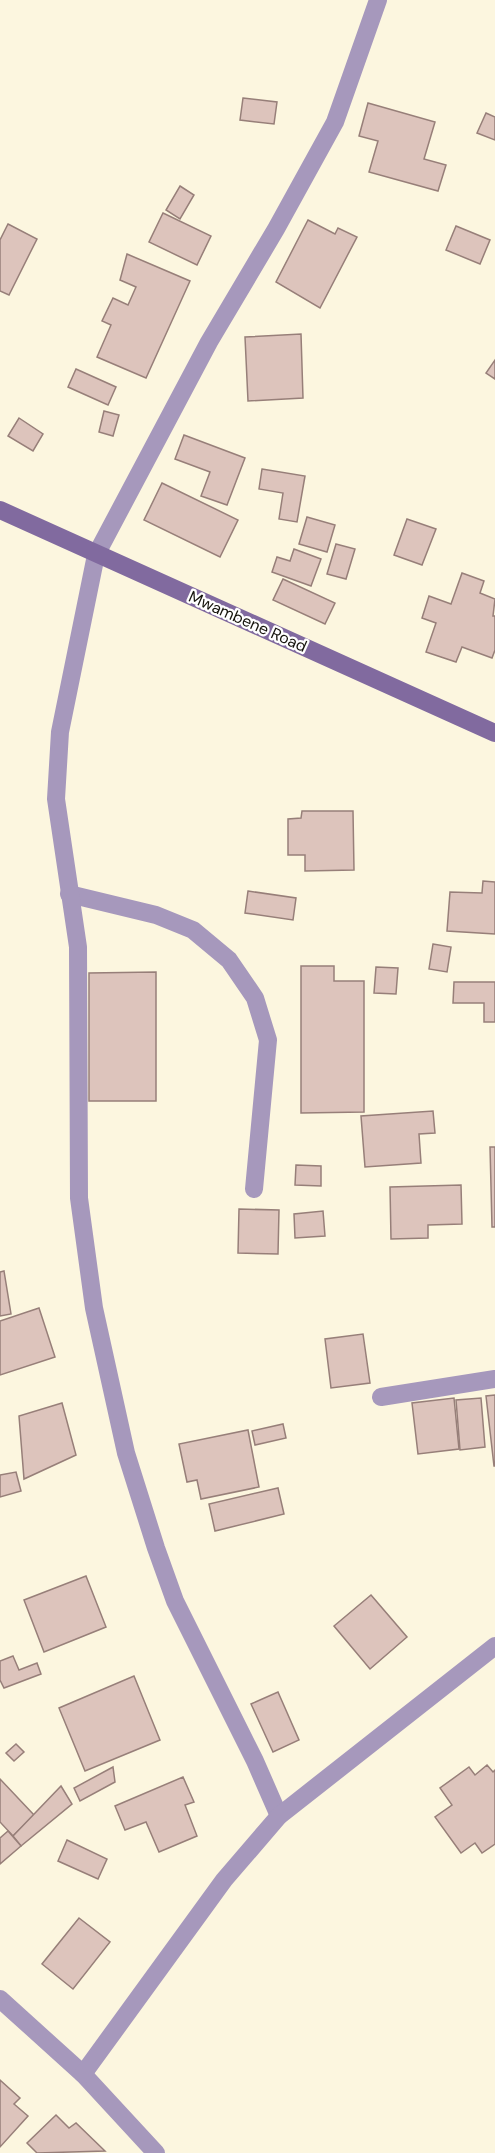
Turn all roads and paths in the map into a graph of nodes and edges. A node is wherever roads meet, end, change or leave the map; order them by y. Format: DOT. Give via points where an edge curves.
graph roads {
  1 [pos="378,0"];
  2 [pos="0,510"];
  3 [pos="96,555"];
  4 [pos="494,731"];
  5 [pos="69,894"];
  6 [pos="254,1189"];
  7 [pos="495,1379"];
  8 [pos="381,1397"];
  9 [pos="495,1646"];
  10 [pos="279,1816"];
  11 [pos="0,1999"];
  12 [pos="83,2074"];
  13 [pos="156,2153"];
  1 -- 3 [label="street" via="335,122 209,342"];
  2 -- 3 [label="street, Mwambene Road"];
  3 -- 4 [label="street, Mwambene Road"];
  3 -- 5 [label="street" via="60,732 56,798"];
  5 -- 6 [label="street" via="156,915 193,930 229,960 255,998 268,1040"];
  5 -- 10 [label="street" via="78,947 79,1198 94,1308 126,1453 175,1601"];
  7 -- 8 [label="street"];
  9 -- 10 [label="street"];
  10 -- 12 [label="street" via="224,1880"];
  11 -- 12 [label="street"];
  12 -- 13 [label="street"];
}
